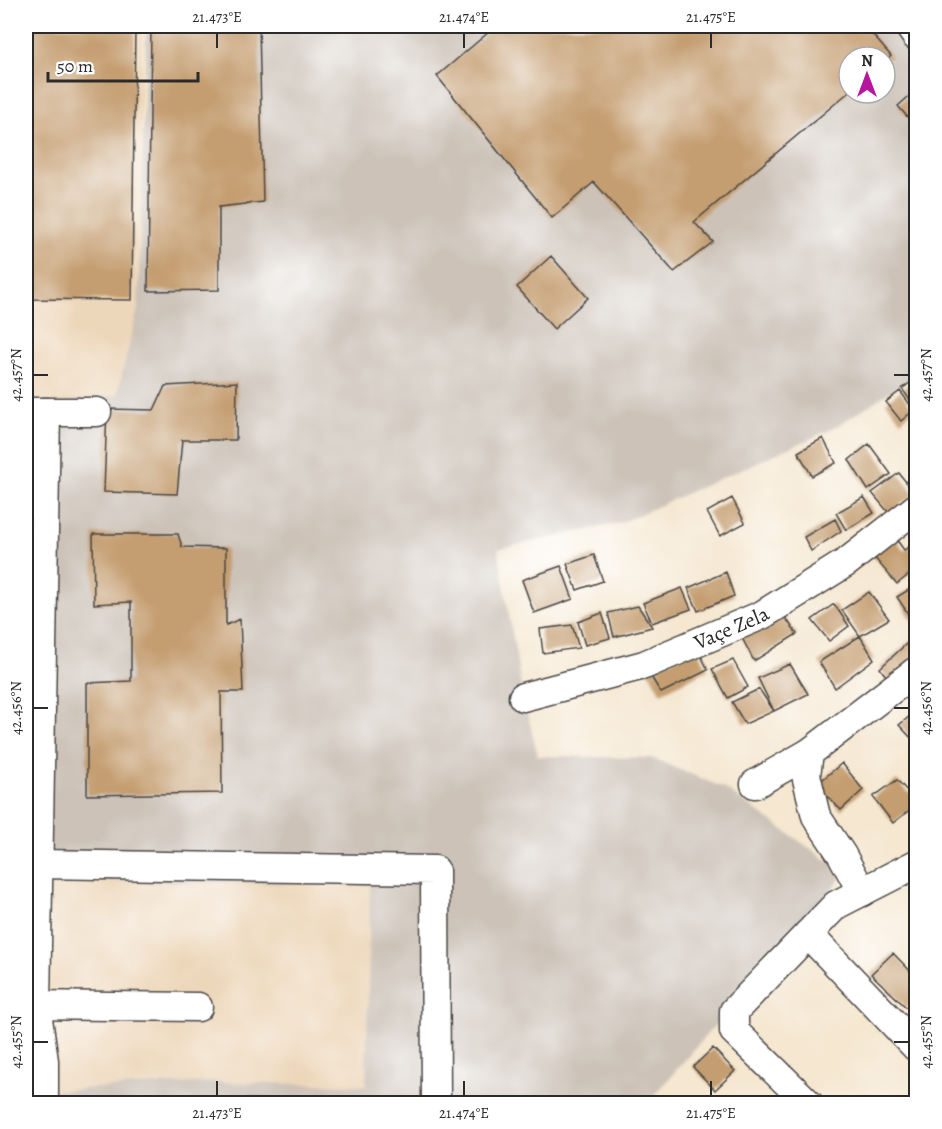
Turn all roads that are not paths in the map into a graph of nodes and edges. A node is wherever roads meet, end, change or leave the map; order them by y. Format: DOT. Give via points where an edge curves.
graph roads {
  1 [pos="909,26"];
  2 [pos="916,36"];
  3 [pos="36,412"];
  4 [pos="97,412"];
  5 [pos="916,508"];
  6 [pos="916,671"];
  7 [pos="524,697"];
  8 [pos="809,753"];
  9 [pos="754,784"];
  10 [pos="38,864"];
  11 [pos="916,864"];
  12 [pos="862,892"];
  13 [pos="808,934"];
  14 [pos="31,1005"];
  15 [pos="198,1007"];
  16 [pos="916,1047"];
  17 [pos="44,1104"];
  18 [pos="436,1104"];
  19 [pos="810,1104"];
  1 -- 2 [label="street"];
  3 -- 4 [label="street"];
  3 -- 10 [label="street"];
  5 -- 7 [label="street, Vaçe Zela" via="847,562 762,615 644,665"];
  6 -- 8 [label="street"];
  8 -- 9 [label="street"];
  8 -- 12 [label="street" via="806,775 816,816"];
  10 -- 14 [label="street"];
  10 -- 18 [label="street" via="435,870"];
  11 -- 12 [label="street"];
  12 -- 13 [label="street" via="836,905"];
  13 -- 16 [label="street"];
  13 -- 19 [label="street" via="734,1011 734,1031"];
  14 -- 15 [label="street"];
  14 -- 17 [label="street" via="44,1061"];
}
